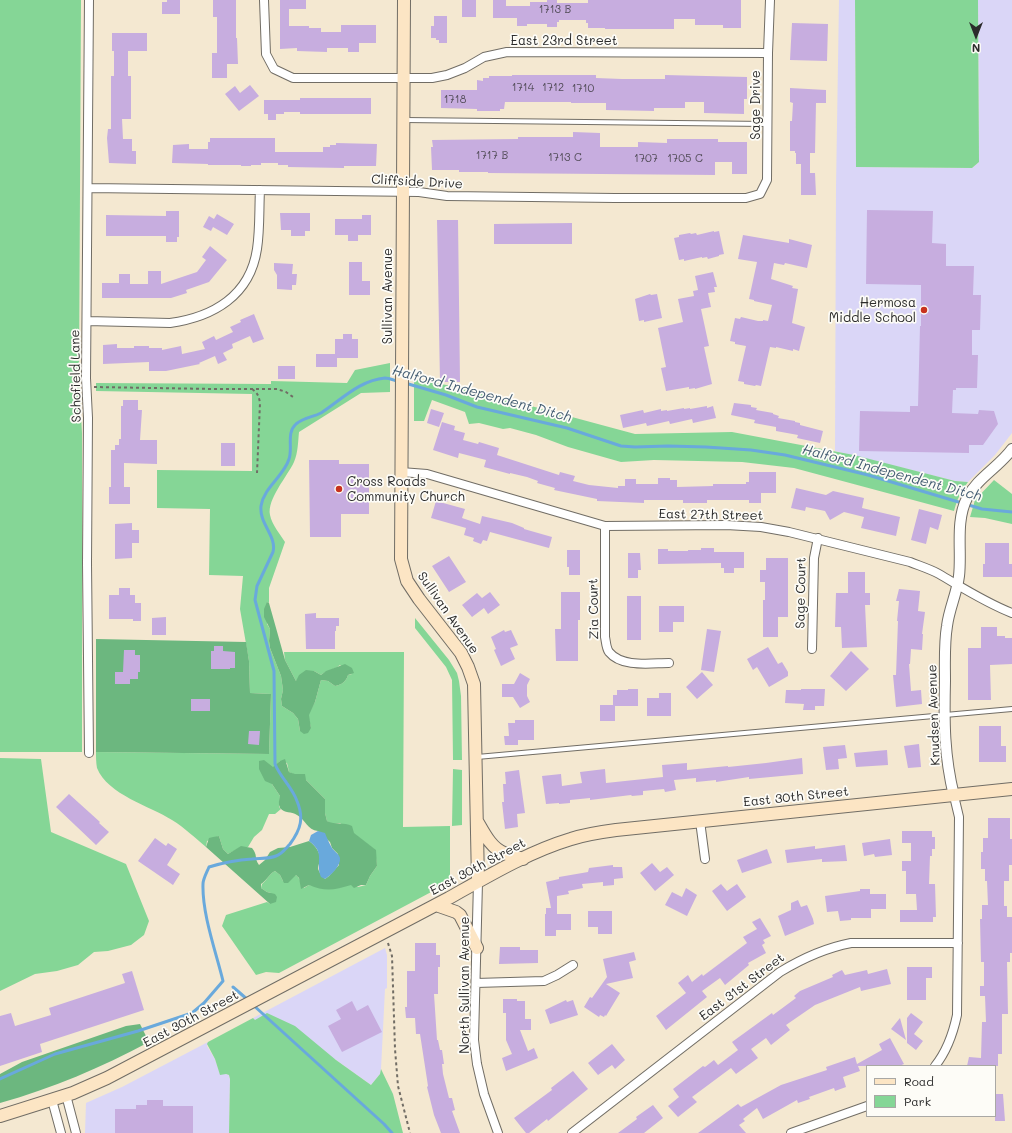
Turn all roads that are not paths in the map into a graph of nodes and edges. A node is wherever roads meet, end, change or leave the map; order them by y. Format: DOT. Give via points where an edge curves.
graph roads {
  1 [pos="89,0"];
  2 [pos="264,0"];
  3 [pos="404,0"];
  4 [pos="770,0"];
  5 [pos="768,53"];
  6 [pos="403,79"];
  7 [pos="403,120"];
  8 [pos="768,124"];
  9 [pos="88,188"];
  10 [pos="260,190"];
  11 [pos="403,192"];
  12 [pos="746,198"];
  13 [pos="87,321"];
  14 [pos="1012,449"];
  15 [pos="401,472"];
  16 [pos="605,526"];
  17 [pos="818,538"];
  18 [pos="958,586"];
  19 [pos="1012,613"];
  20 [pos="812,649"];
  21 [pos="669,663"];
  22 [pos="1012,708"];
  23 [pos="944,714"];
  24 [pos="89,752"];
  25 [pos="476,757"];
  26 [pos="1012,789"];
  27 [pos="954,796"];
  28 [pos="477,820"];
  29 [pos="700,821"];
  30 [pos="523,858"];
  31 [pos="705,859"];
  32 [pos="478,882"];
  33 [pos="436,905"];
  34 [pos="958,943"];
  35 [pos="477,948"];
  36 [pos="573,965"];
  37 [pos="476,983"];
  38 [pos="936,1065"];
  39 [pos="66,1095"];
  40 [pos="52,1100"];
  41 [pos="866,1106"];
  42 [pos="0,1116"];
  43 [pos="61,1133"];
  44 [pos="76,1133"];
  45 [pos="498,1133"];
  46 [pos="572,1133"];
  47 [pos="791,1133"];
  1 -- 9 [label="street, Schofield Lane"];
  2 -- 6 [label="street, East 23rd Street" via="266,54 274,69 293,78"];
  3 -- 6 [label="main road, Sullivan Avenue"];
  4 -- 5 [label="street, Sage Drive"];
  5 -- 6 [label="street, East 23rd Street" via="507,52 484,57 447,75"];
  5 -- 8 [label="street, Sage Drive"];
  6 -- 7 [label="main road, Sullivan Avenue"];
  7 -- 8 [label="lane"];
  7 -- 11 [label="main road, Sullivan Avenue"];
  8 -- 12 [label="street, Sage Drive" via="767,180 760,194"];
  9 -- 10 [label="street, Cliffside Drive"];
  9 -- 13 [label="street, Schofield Lane"];
  10 -- 11 [label="street, Cliffside Drive"];
  10 -- 13 [label="street" via="259,236 255,260 244,282 215,310 203,316 170,323"];
  11 -- 12 [label="street, Cliffside Drive" via="447,196"];
  11 -- 15 [label="main road, Sullivan Avenue"];
  13 -- 24 [label="street, Schofield Lane"];
  14 -- 18 [label="street, Knudsen Avenue" via="972,490 965,503 961,524"];
  15 -- 16 [label="street, East 27th Street" via="427,474"];
  15 -- 25 [label="main road, Sullivan Avenue" via="401,552 404,572 419,600 461,654 471,675 475,692"];
  16 -- 17 [label="street, East 27th Street" via="746,526"];
  16 -- 21 [label="street, Zia Court" via="605,637 608,651 617,660 629,663"];
  17 -- 18 [label="street, East 27th Street" via="910,562 938,573"];
  17 -- 20 [label="street, Sage Court" via="814,558"];
  18 -- 19 [label="street, East 27th Street"];
  18 -- 23 [label="street, Knudsen Avenue" via="946,628"];
  22 -- 23 [label="lane"];
  23 -- 25 [label="lane"];
  23 -- 27 [label="street, Knudsen Avenue" via="946,760"];
  25 -- 28 [label="main road, Sullivan Avenue"];
  26 -- 27 [label="main road, East 30th Street"];
  27 -- 29 [label="main road, East 30th Street"];
  27 -- 34 [label="street, Knudsen Avenue" via="959,817"];
  28 -- 30 [label="main road" via="497,849"];
  28 -- 32 [label="main road, Sullivan Avenue"];
  29 -- 30 [label="main road, East 30th Street" via="587,834 554,844"];
  29 -- 31 [label="street"];
  30 -- 32 [label="main road, East 30th Street"];
  32 -- 33 [label="main road, East 30th Street"];
  32 -- 35 [label="street, North Sullivan Avenue"];
  33 -- 35 [label="main road" via="460,915"];
  33 -- 39 [label="main road, East 30th Street" via="125,1069"];
  34 -- 38 [label="street, Knudsen Avenue" via="957,1015 951,1038"];
  34 -- 46 [label="street, East 31st Street" via="851,943 806,957 780,972"];
  35 -- 37 [label="street, North Sullivan Avenue"];
  36 -- 37 [label="street" via="550,979 538,982"];
  37 -- 45 [label="street, North Sullivan Avenue" via="474,1040 477,1064 484,1094"];
  39 -- 40 [label="main road, East 30th Street"];
  39 -- 44 [label="street"];
  40 -- 42 [label="main road, East 30th Street"];
  40 -- 43 [label="street"];
  41 -- 47 [label="street"];
}
